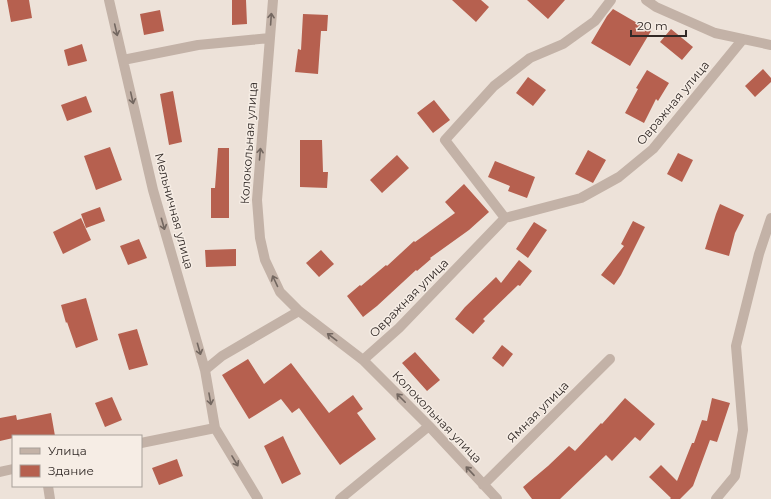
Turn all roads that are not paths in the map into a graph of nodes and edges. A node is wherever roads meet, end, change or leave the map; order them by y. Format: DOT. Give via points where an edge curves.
graph roads {
  1 [pos="109,0"];
  2 [pos="273,0"];
  3 [pos="611,0"];
  4 [pos="646,0"];
  5 [pos="270,38"];
  6 [pos="743,39"];
  7 [pos="771,45"];
  8 [pos="123,60"];
  9 [pos="505,218"];
  10 [pos="771,218"];
  11 [pos="299,311"];
  12 [pos="610,359"];
  13 [pos="363,360"];
  14 [pos="206,370"];
  15 [pos="429,426"];
  16 [pos="215,428"];
  17 [pos="142,443"];
  18 [pos="12,469"];
  19 [pos="0,472"];
  20 [pos="483,485"];
  21 [pos="48,487"];
  22 [pos="50,499"];
  23 [pos="258,499"];
  24 [pos="340,499"];
  25 [pos="497,499"];
  26 [pos="716,499"];
  1 -- 8 [label="street, Мельничная улица, one-way"];
  5 -- 2 [label="street, Колокольная улица, one-way"];
  3 -- 9 [label="street" via="595,21 563,44 530,58 494,86 445,140"];
  4 -- 6 [label="street" via="656,7 715,33"];
  5 -- 8 [label="street" via="198,45"];
  11 -- 5 [label="street, Колокольная улица, one-way" via="280,292 265,260 260,238 257,200"];
  6 -- 7 [label="street"];
  6 -- 9 [label="street, Овражная улица" via="653,149 619,177 581,198"];
  8 -- 14 [label="street, Мельничная улица, one-way" via="153,190"];
  9 -- 13 [label="street, Овражная улица" via="399,328"];
  10 -- 26 [label="street" via="759,254 736,346 743,430 735,476"];
  13 -- 11 [label="street, Колокольная улица, one-way"];
  11 -- 14 [label="street" via="222,356"];
  12 -- 20 [label="street, Ямная улица"];
  15 -- 13 [label="street, Колокольная улица, one-way"];
  14 -- 16 [label="street, Мельничная улица, one-way"];
  20 -- 15 [label="street, Колокольная улица, one-way"];
  15 -- 24 [label="street"];
  16 -- 17 [label="street"];
  16 -- 23 [label="street, Мельничная улица, one-way"];
  18 -- 19 [label="street"];
  20 -- 25 [label="street, Колокольная улица"];
  21 -- 22 [label="street"];
}
